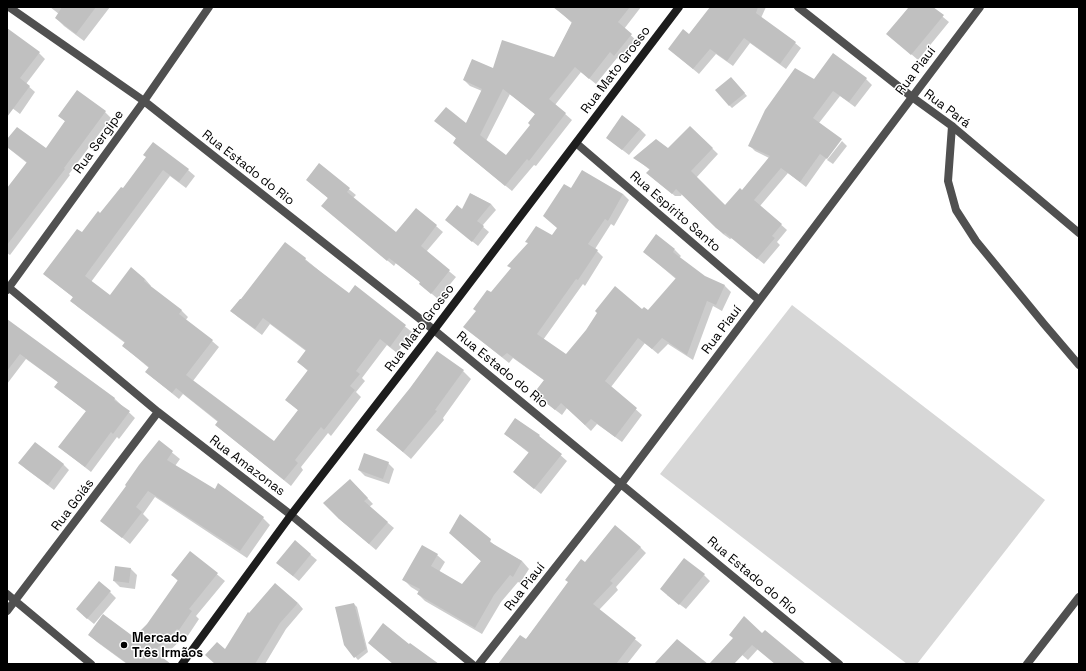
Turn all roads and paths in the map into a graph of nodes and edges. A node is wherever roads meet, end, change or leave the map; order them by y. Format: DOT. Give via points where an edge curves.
graph roads {
  1 [pos="9,7"];
  2 [pos="209,7"];
  3 [pos="679,7"];
  4 [pos="798,7"];
  5 [pos="980,7"];
  6 [pos="912,97"];
  7 [pos="144,101"];
  8 [pos="952,126"];
  9 [pos="576,143"];
  10 [pos="1079,233"];
  11 [pos="8,288"];
  12 [pos="759,300"];
  13 [pos="434,330"];
  14 [pos="1079,365"];
  15 [pos="158,412"];
  16 [pos="621,484"];
  17 [pos="291,515"];
  18 [pos="7,594"];
  19 [pos="1079,597"];
  20 [pos="15,600"];
  21 [pos="7,611"];
  22 [pos="91,664"];
  23 [pos="182,664"];
  24 [pos="472,664"];
  25 [pos="479,664"];
  26 [pos="839,664"];
  27 [pos="1027,664"];
  1 -- 7 [label="street, Rua Estado do Rio"];
  2 -- 7 [label="street, Rua Sergipe"];
  3 -- 9 [label="street, Rua Mato Grosso"];
  4 -- 6 [label="street, Rua Pará"];
  5 -- 6 [label="street, Rua Piauí"];
  6 -- 8 [label="street, Rua Pará"];
  6 -- 12 [label="street, Rua Piauí"];
  7 -- 11 [label="street, Rua Sergipe"];
  7 -- 13 [label="street, Rua Estado do Rio"];
  8 -- 10 [label="street, Rua Pará"];
  8 -- 14 [label="street" via="948,181 956,210 976,241"];
  9 -- 12 [label="street, Rua Espírito Santo"];
  9 -- 13 [label="street, Rua Mato Grosso"];
  11 -- 15 [label="street, Rua Amazonas"];
  12 -- 16 [label="street, Rua Piauí"];
  13 -- 16 [label="street, Rua Estado do Rio"];
  13 -- 17 [label="street, Rua Mato Grosso"];
  15 -- 17 [label="street, Rua Amazonas"];
  15 -- 20 [label="street, Rua Goiás"];
  16 -- 25 [label="street, Rua Piauí"];
  16 -- 26 [label="street, Rua Estado do Rio"];
  17 -- 23 [label="street, Rua Mato Grosso"];
  17 -- 24 [label="street, Rua Amazonas"];
  18 -- 20 [label="street"];
  19 -- 27 [label="street"];
  20 -- 21 [label="street, Rua Goiás"];
  20 -- 22 [label="street"];
}
